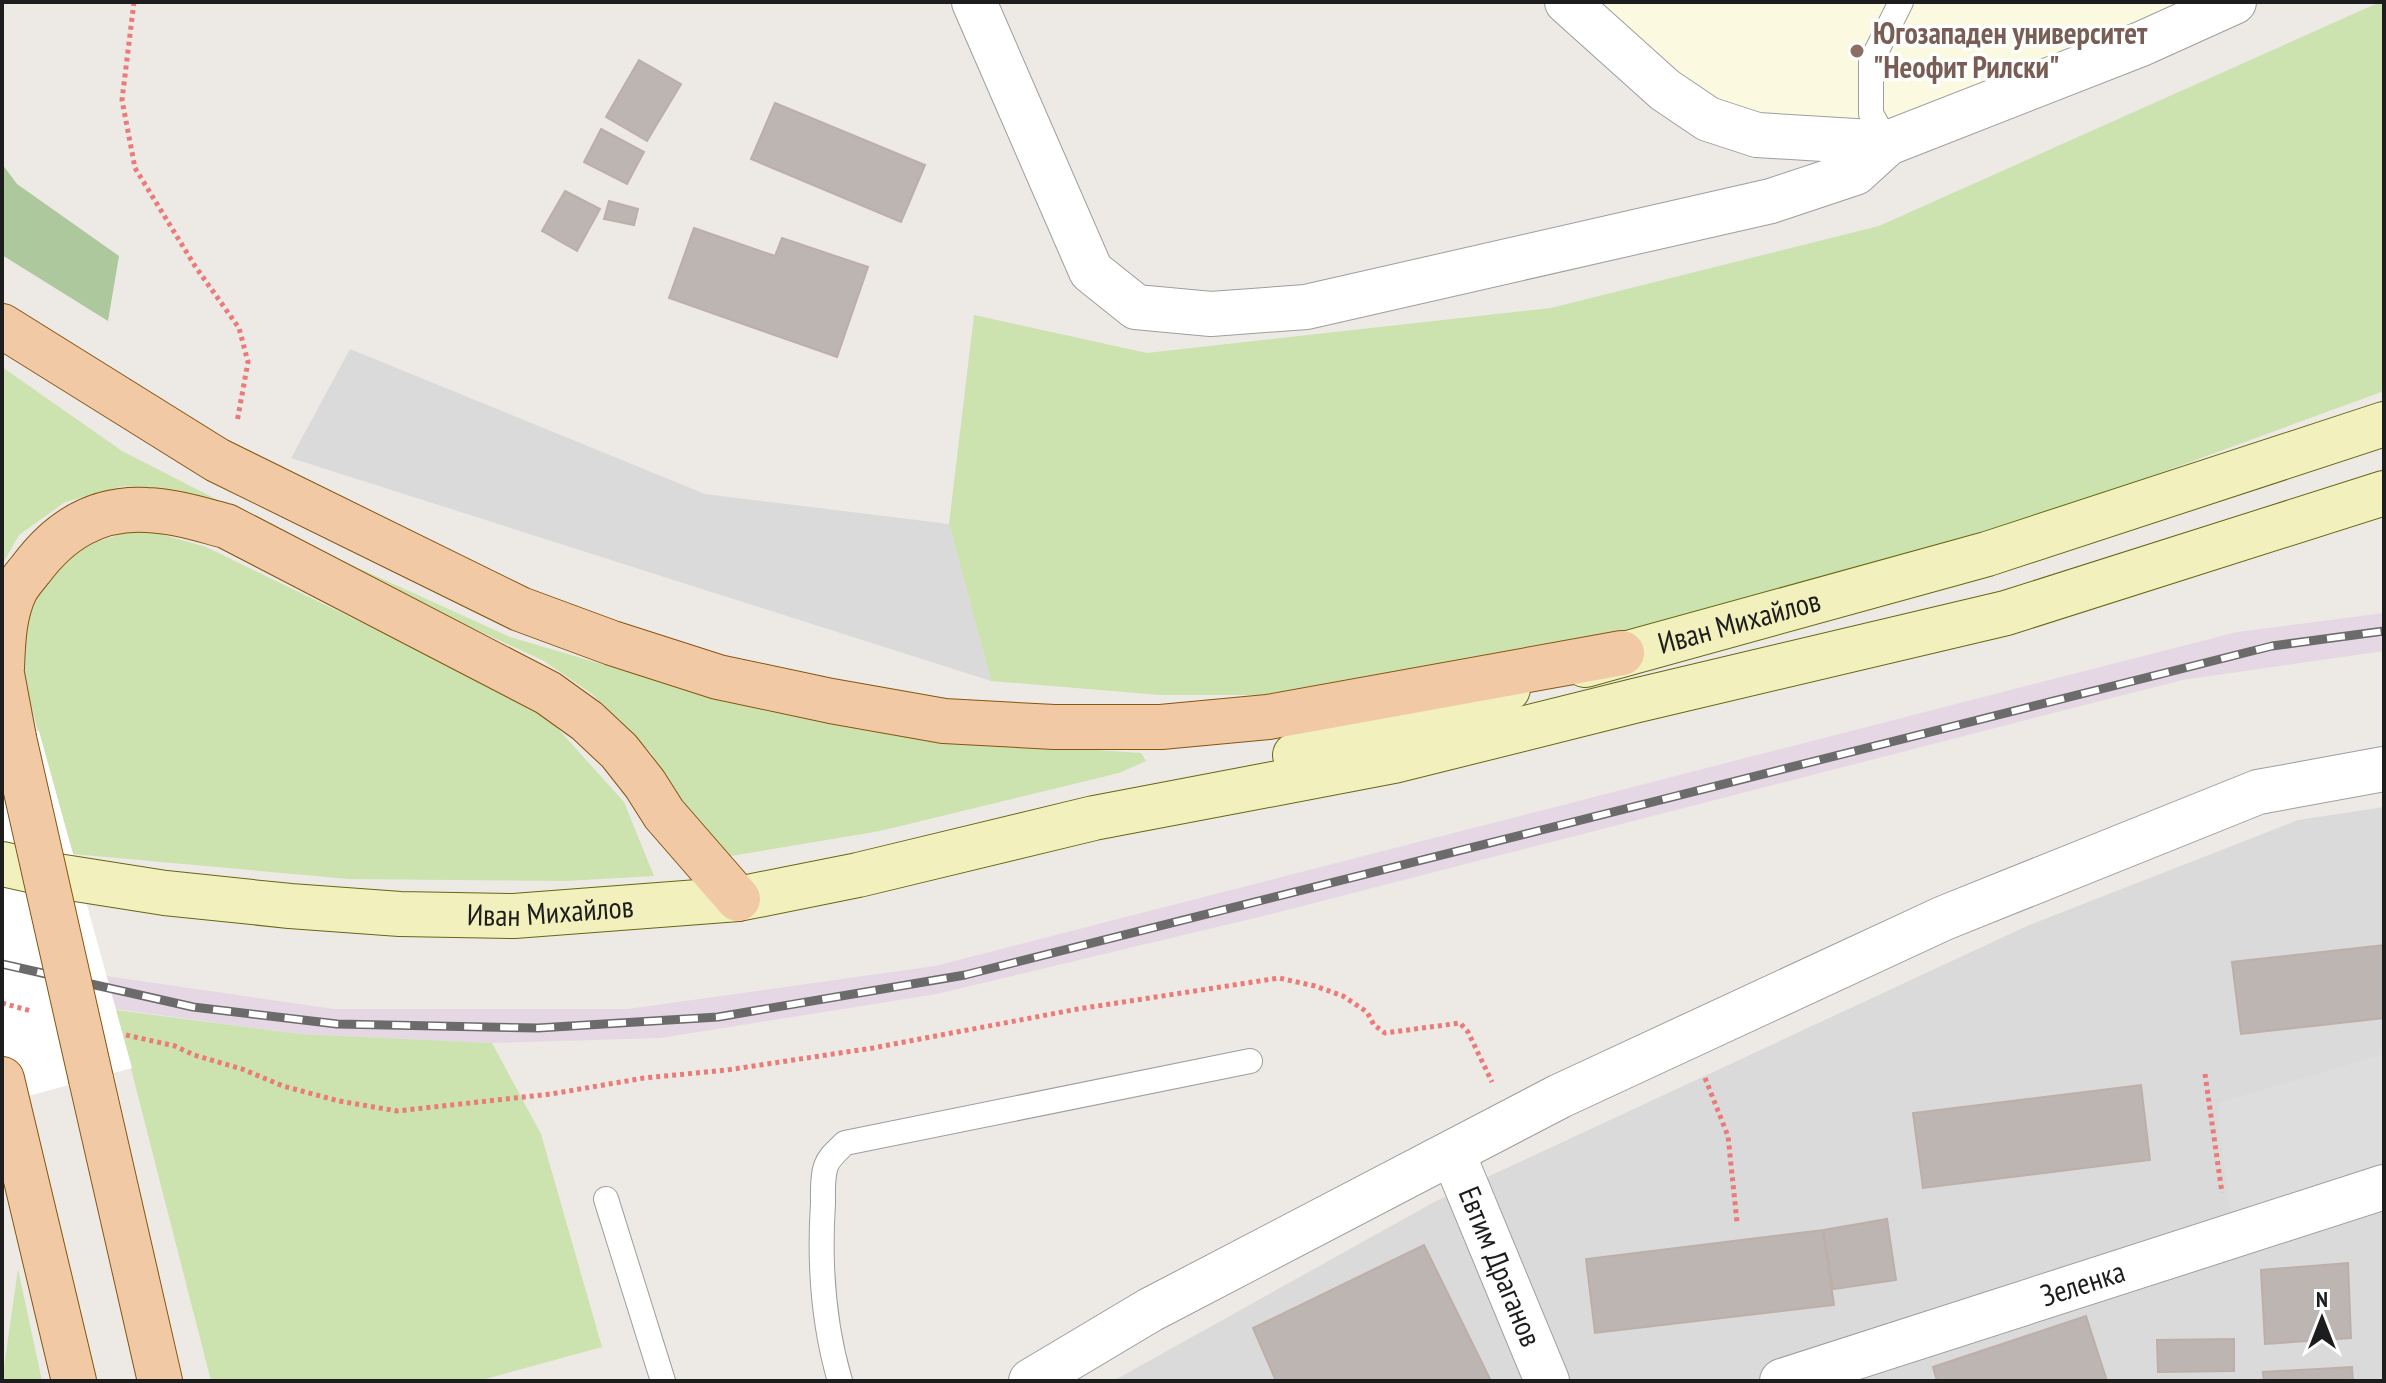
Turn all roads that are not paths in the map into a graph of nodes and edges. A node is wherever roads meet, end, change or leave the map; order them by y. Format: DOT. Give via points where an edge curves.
graph roads {
  1 [pos="974,2"];
  2 [pos="1567,2"];
  3 [pos="1901,2"];
  4 [pos="2234,2"];
  5 [pos="1888,143"];
  6 [pos="2,326"];
  7 [pos="2384,424"];
  8 [pos="2384,493"];
  9 [pos="1622,653"];
  10 [pos="2,668"];
  11 [pos="2,674"];
  12 [pos="2384,769"];
  13 [pos="2,797"];
  14 [pos="1094,818"];
  15 [pos="2,864"];
  16 [pos="738,899"];
  17 [pos="1250,1061"];
  18 [pos="91,1079"];
  19 [pos="6,1090"];
  20 [pos="1453,1154"];
  21 [pos="2384,1187"];
  22 [pos="606,1199"];
  23 [pos="74,1381"];
  24 [pos="160,1381"];
  25 [pos="663,1381"];
  26 [pos="840,1381"];
  27 [pos="1031,1381"];
  28 [pos="1547,1381"];
  29 [pos="1782,1381"];
  1 -- 5 [label="street" via="1091,271 1136,307 1211,314 1306,307 1771,201 1855,173"];
  2 -- 5 [label="street" via="1665,90 1708,119 1757,135"];
  3 -- 5 [label="lane" via="1871,62 1871,114"];
  4 -- 5 [label="street"];
  6 -- 9 [label="main road" via="217,460 520,609 718,677 831,701 944,721 1161,727 1268,717"];
  7 -- 9 [label="main road, Иван Михайлов" via="1987,554"];
  8 -- 14 [label="main road, Иван Михайлов" via="2006,613 1394,761"];
  9 -- 14 [label="main road, Иван Михайлов"];
  10 -- 16 [label="main road" via="3,629 16,589 67,530 101,515 144,510 226,526 548,693 587,721 619,751 664,814"];
  11 -- 18 [label="main road, bridge"];
  12 -- 20 [label="street" via="2258,792 1944,918 1560,1096"];
  13 -- 18 [label="main road, bridge"];
  14 -- 16 [label="main road, Иван Михайлов"];
  15 -- 16 [label="main road, Иван Михайлов" via="165,893 400,914 514,916"];
  17 -- 26 [label="lane" via="845,1143 825,1167 821,1228 822,1287"];
  18 -- 24 [label="main road"];
  19 -- 23 [label="main road"];
  20 -- 27 [label="street" via="1150,1310"];
  20 -- 28 [label="street, Евтим Драганов"];
  21 -- 29 [label="street, Зеленка"];
  22 -- 25 [label="lane"];
}
